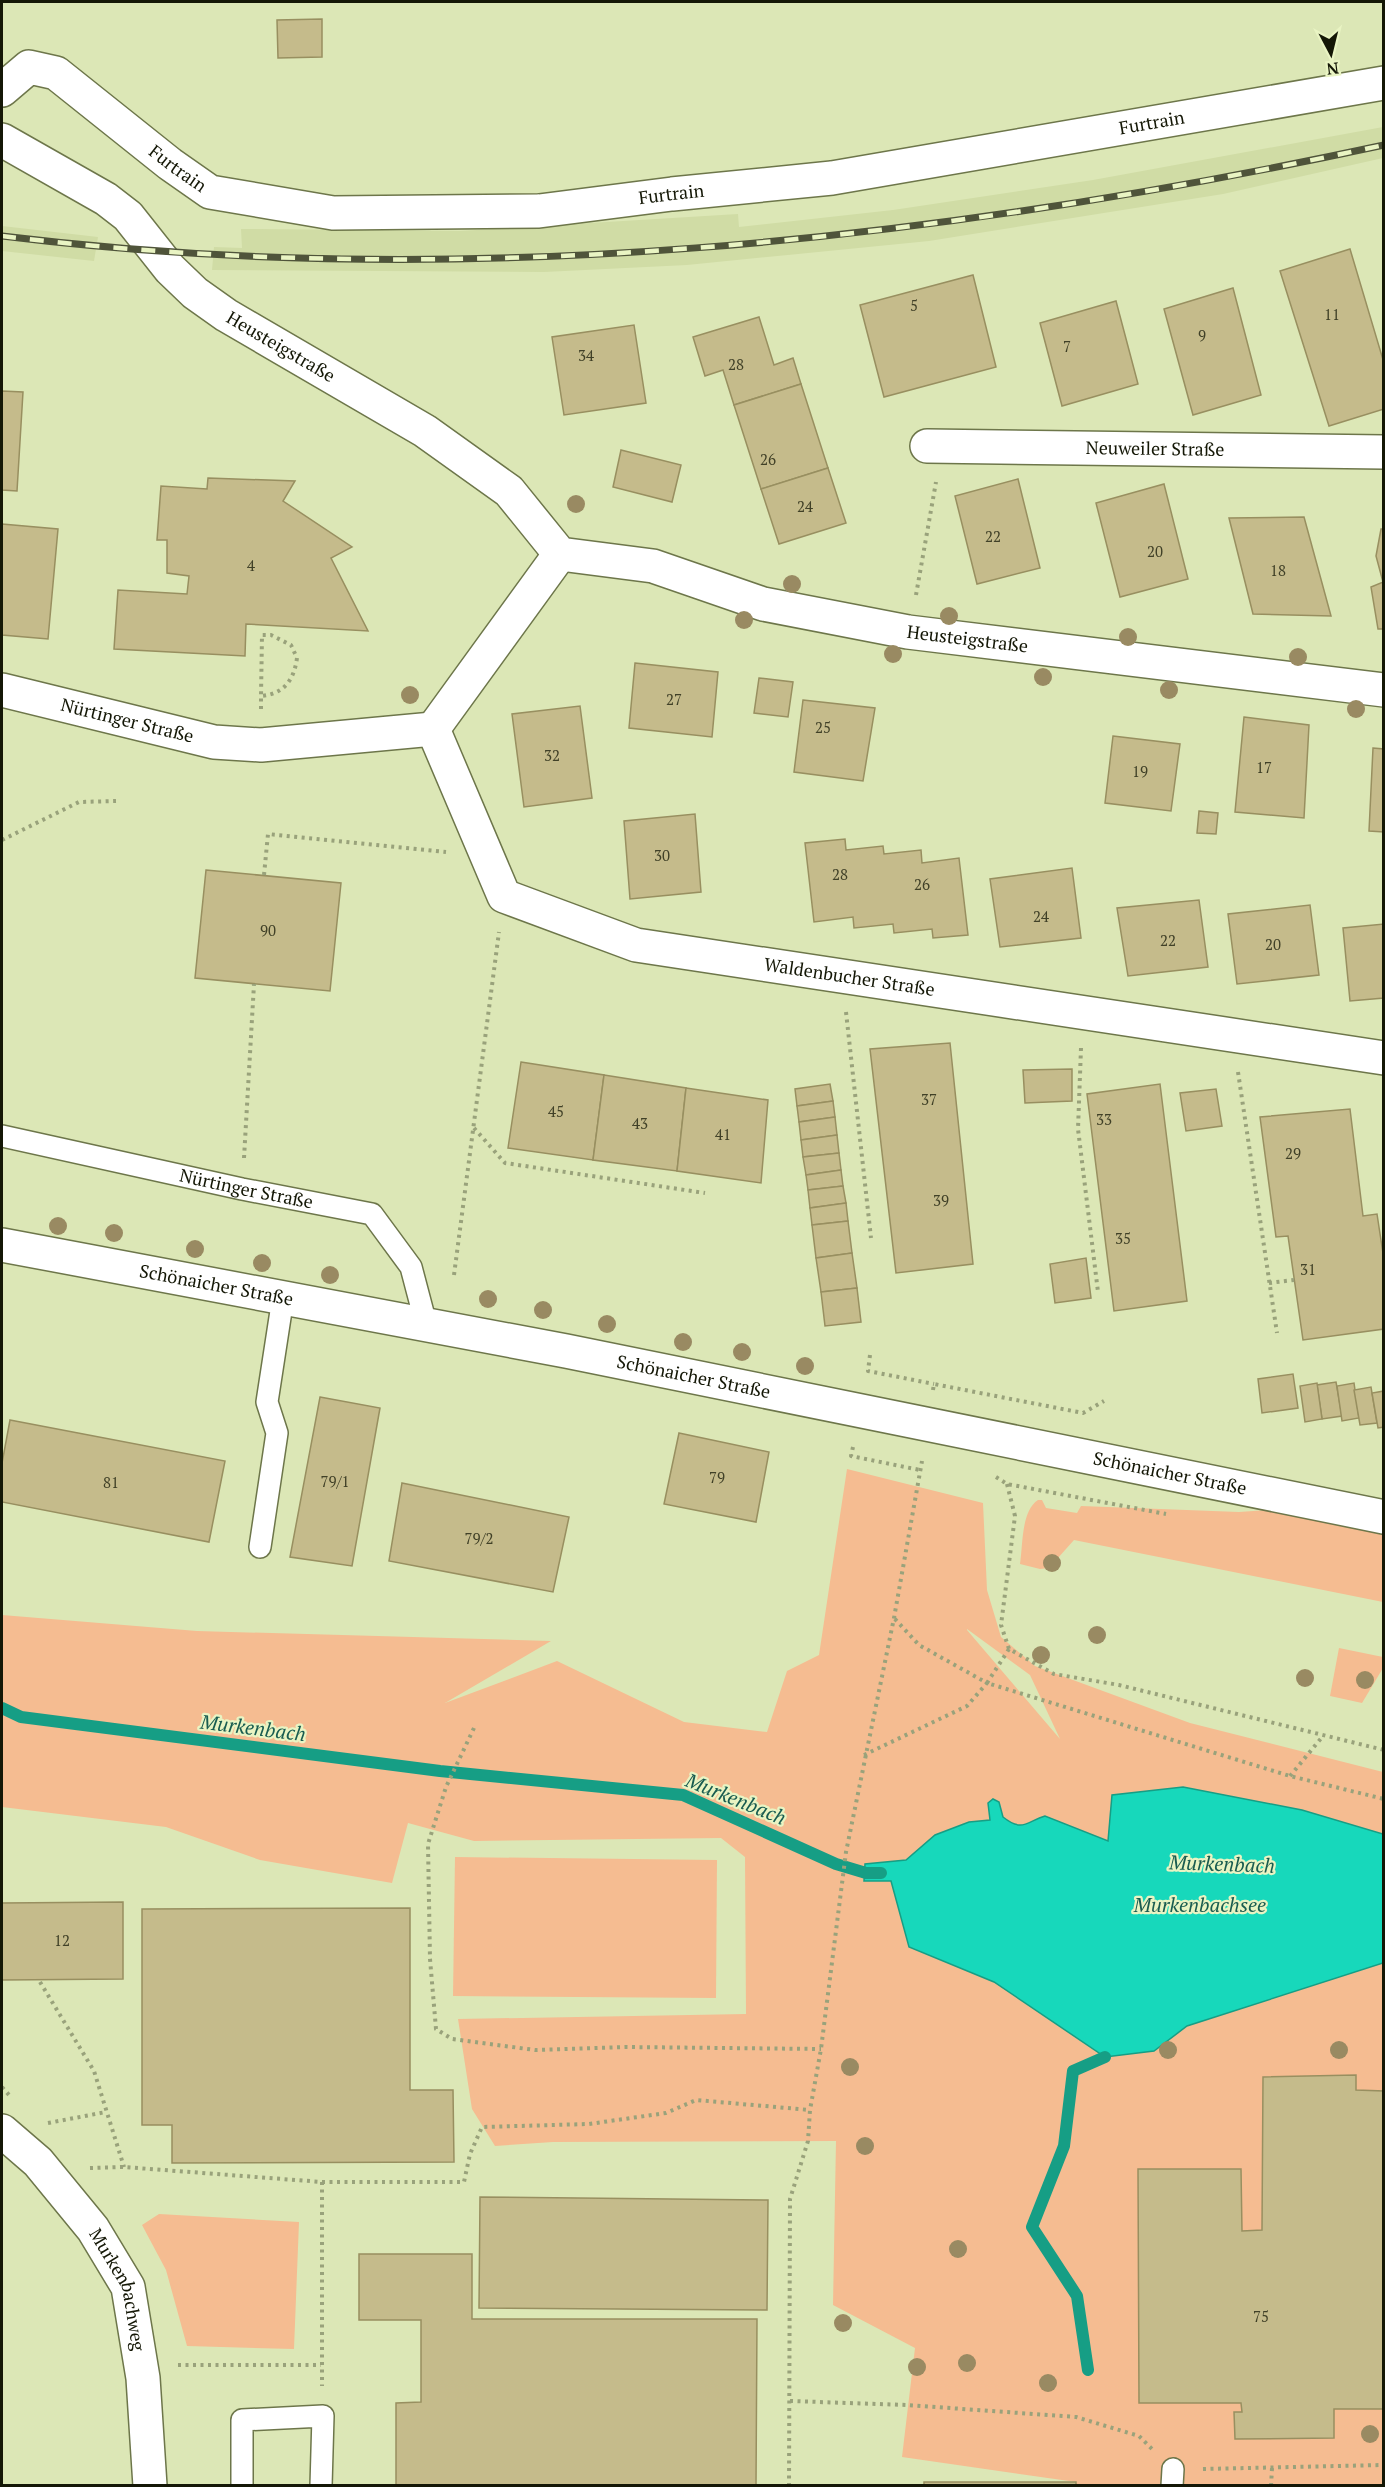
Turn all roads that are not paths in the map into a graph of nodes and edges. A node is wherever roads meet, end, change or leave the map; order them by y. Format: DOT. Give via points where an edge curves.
graph roads {
  1 [pos="1383,83"];
  2 [pos="2,90"];
  3 [pos="2,140"];
  4 [pos="927,446"];
  5 [pos="1383,452"];
  6 [pos="560,554"];
  7 [pos="2,690"];
  8 [pos="1383,690"];
  9 [pos="433,729"];
  10 [pos="1383,1058"];
  11 [pos="2,1136"];
  12 [pos="2,1245"];
  13 [pos="283,1299"];
  14 [pos="426,1324"];
  15 [pos="1383,1517"];
  16 [pos="260,1547"];
  17 [pos="2,2131"];
  18 [pos="150,2486"];
  19 [pos="242,2486"];
  20 [pos="321,2486"];
  1 -- 2 [label="street, Furtrain" via="831,178 539,211 333,213 210,192 56,73 29,67"];
  3 -- 6 [label="street, Heusteigstraße" via="106,199 128,216 170,269 226,315 425,431 509,491"];
  4 -- 5 [label="street, Neuweiler Straße"];
  6 -- 8 [label="street, Heusteigstraße" via="653,566 763,604 908,632"];
  6 -- 9 [label="street"];
  7 -- 9 [label="street, Nürtinger Straße" via="214,742 261,745"];
  9 -- 10 [label="street, Waldenbucher Straße" via="504,896 636,945"];
  11 -- 14 [label="lane, Nürtinger Straße" via="372,1214 411,1267"];
  12 -- 13 [label="street, Schönaicher Straße"];
  13 -- 14 [label="street, Schönaicher Straße"];
  13 -- 16 [label="lane" via="267,1402 277,1433"];
  14 -- 15 [label="street, Schönaicher Straße"];
  17 -- 18 [label="street, Murkenbachweg" via="38,2162 99,2238 128,2287 141,2365"];
  19 -- 20 [label="lane" via="242,2420 323,2416"];
}
